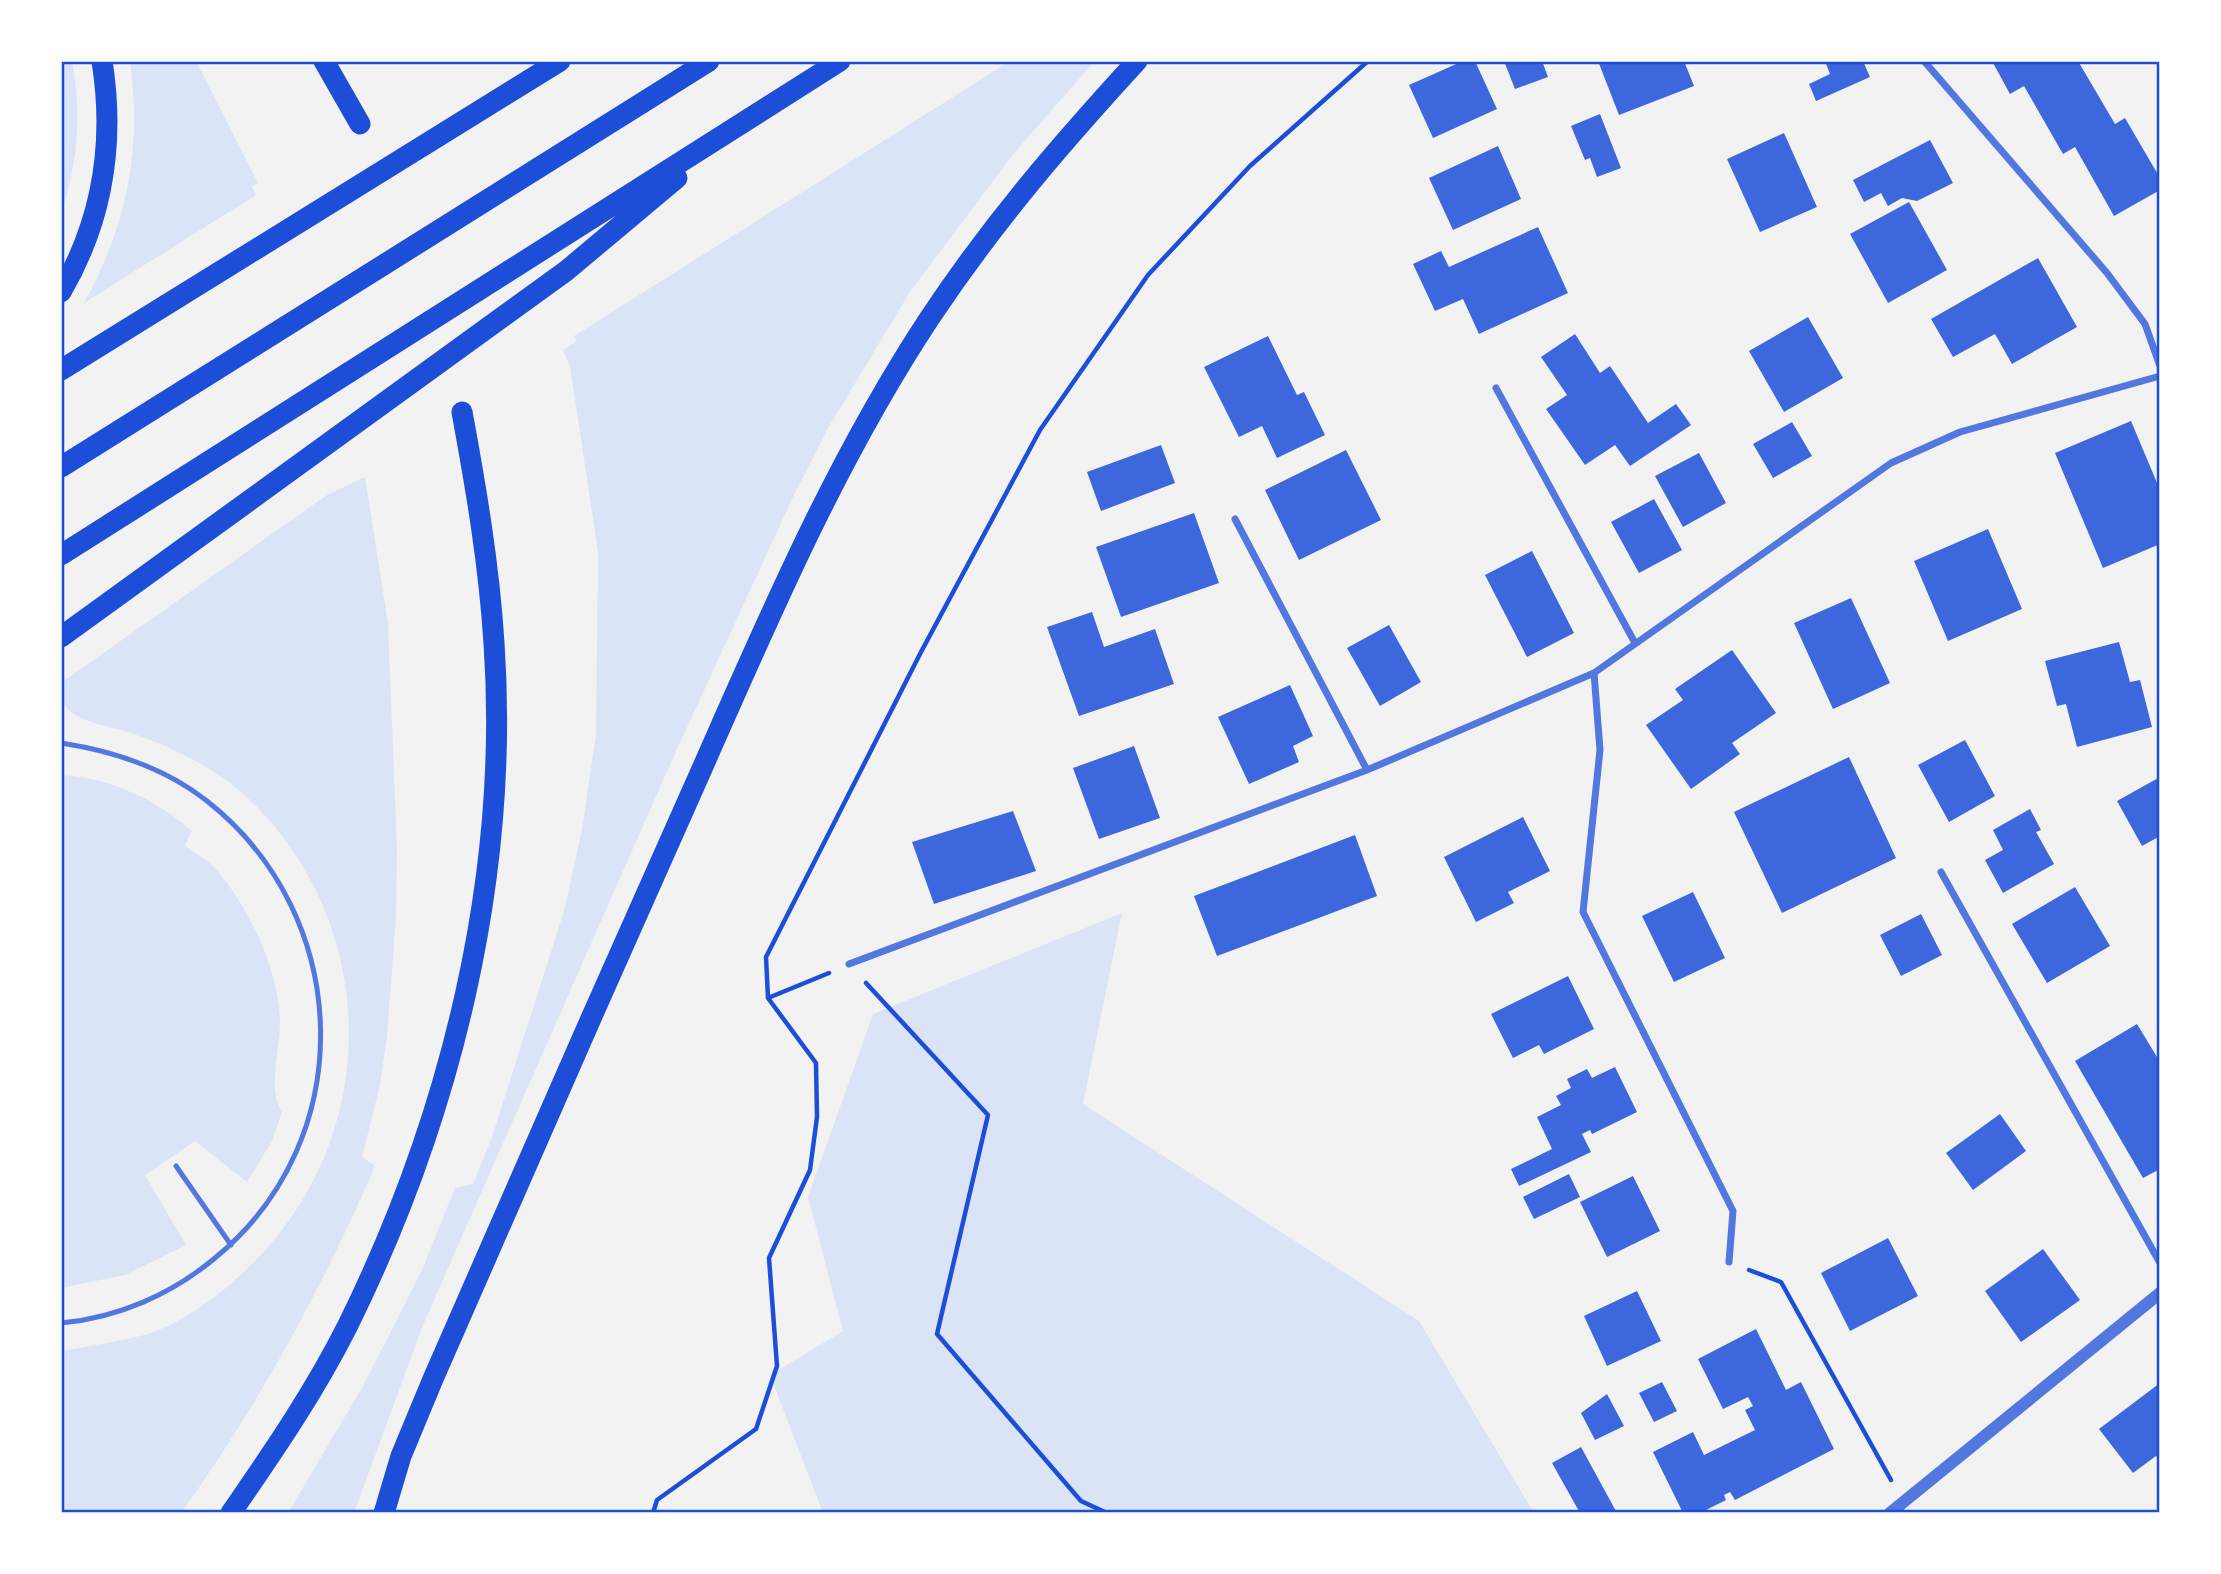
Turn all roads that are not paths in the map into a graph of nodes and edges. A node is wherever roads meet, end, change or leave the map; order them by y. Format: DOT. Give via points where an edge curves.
graph roads {
  1 [pos="102,61"];
  2 [pos="324,61"];
  3 [pos="561,61"];
  4 [pos="709,61"];
  5 [pos="840,61"];
  6 [pos="1137,61"];
  7 [pos="1924,61"];
  8 [pos="754,114"];
  9 [pos="360,124"];
  10 [pos="61,292"];
  11 [pos="2160,366"];
  12 [pos="61,370"];
  13 [pos="2160,376"];
  14 [pos="1496,388"];
  15 [pos="462,412"];
  16 [pos="61,467"];
  17 [pos="1235,519"];
  18 [pos="61,555"];
  19 [pos="61,637"];
  20 [pos="1635,643"];
  21 [pos="1594,673"];
  22 [pos="61,743"];
  23 [pos="1367,770"];
  24 [pos="1941,872"];
  25 [pos="849,964"];
  26 [pos="176,1166"];
  27 [pos="231,1245"];
  28 [pos="1729,1262"];
  29 [pos="2160,1263"];
  30 [pos="2160,1293"];
  31 [pos="61,1322"];
  32 [pos="230,1513"];
  33 [pos="384,1513"];
  34 [pos="1890,1513"];
  1 -- 10 [label="highway" via="108,139 103,183 92,226"];
  2 -- 9 [label="highway"];
  3 -- 12 [label="highway"];
  4 -- 16 [label="highway"];
  5 -- 8 [label="highway"];
  6 -- 33 [label="highway" via="1044,162 991,230 896,371 844,466 777,600 617,959 401,1455"];
  7 -- 11 [label="street" via="2107,273 2145,324"];
  8 -- 18 [label="highway"];
  8 -- 19 [label="highway" via="566,271"];
  13 -- 20 [label="street" via="1960,432 1891,463"];
  14 -- 20 [label="street"];
  15 -- 32 [label="highway" via="483,527 495,658 495,762 486,880 466,996 436,1110 396,1220 328,1361 289,1429"];
  17 -- 23 [label="street"];
  20 -- 21 [label="street"];
  21 -- 23 [label="street"];
  21 -- 28 [label="street" via="1600,750 1583,912 1733,1211"];
  22 -- 27 [label="lane" via="133,760 206,800 265,860 288,896 304,935 316,975 321,1017 321,1059 314,1100 302,1141 283,1178"];
  23 -- 25 [label="street"];
  24 -- 29 [label="street"];
  26 -- 27 [label="lane"];
  27 -- 31 [label="lane" via="197,1273 159,1295 119,1311"];
  30 -- 34 [label="street"];
}
